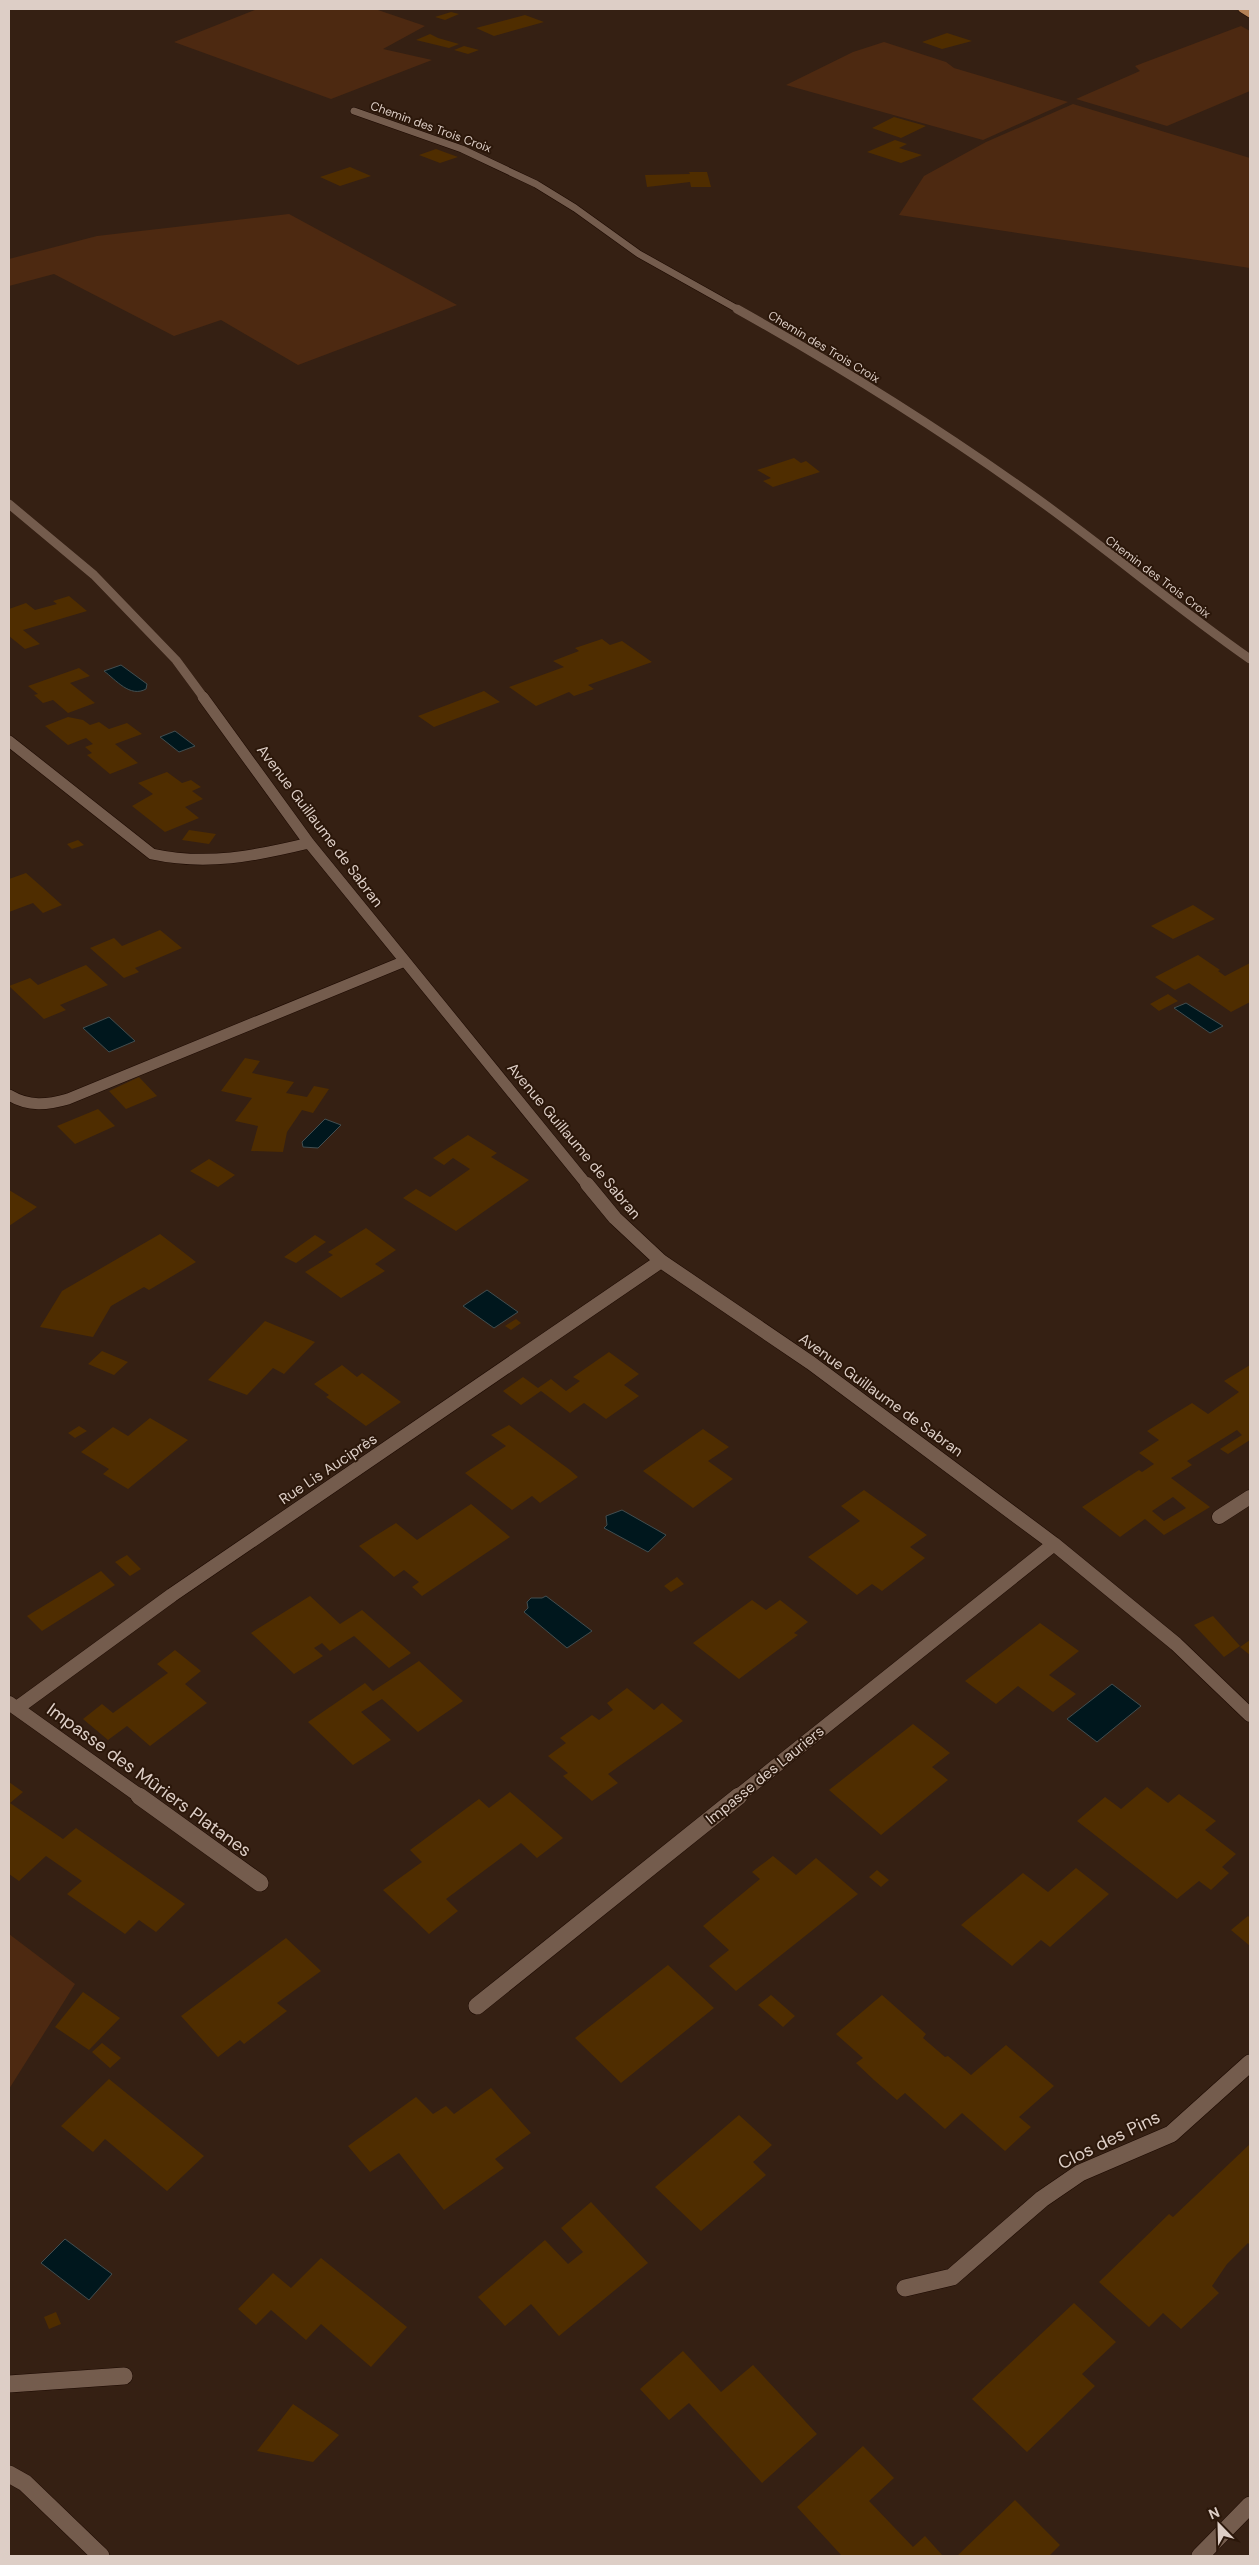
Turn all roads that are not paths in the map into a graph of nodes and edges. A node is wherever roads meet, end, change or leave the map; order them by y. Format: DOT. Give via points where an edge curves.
graph roads {
  1 [pos="1242,9"];
  2 [pos="1250,14"];
  3 [pos="354,111"];
  4 [pos="9,504"];
  5 [pos="1250,659"];
  6 [pos="9,741"];
  7 [pos="309,843"];
  8 [pos="405,961"];
  9 [pos="9,1095"];
  10 [pos="661,1262"];
  11 [pos="1250,1497"];
  12 [pos="1219,1517"];
  13 [pos="1054,1544"];
  14 [pos="13,1706"];
  15 [pos="1250,1715"];
  16 [pos="260,1883"];
  17 [pos="477,2006"];
  18 [pos="1250,2063"];
  19 [pos="905,2288"];
  20 [pos="124,2376"];
  21 [pos="9,2384"];
  22 [pos="9,2474"];
  23 [pos="1250,2505"];
  24 [pos="101,2556"];
  25 [pos="1200,2556"];
  1 -- 2 [label="main road"];
  3 -- 5 [label="street, Chemin des Trois Croix" via="462,148 536,184 639,254 823,357 1029,493"];
  4 -- 7 [label="street, Avenue Guillaume de Sabran" via="94,575 176,660"];
  6 -- 7 [label="street" via="152,854 178,861 215,863"];
  7 -- 8 [label="street, Avenue Guillaume de Sabran"];
  8 -- 9 [label="street" via="68,1099 45,1106 19,1102"];
  8 -- 10 [label="street, Avenue Guillaume de Sabran" via="614,1218"];
  10 -- 13 [label="street, Avenue Guillaume de Sabran" via="812,1363"];
  10 -- 14 [label="street, Rue Lis Auciprès"];
  11 -- 12 [label="street"];
  13 -- 15 [label="street, Avenue Guillaume de Sabran" via="1176,1644"];
  13 -- 17 [label="street, Impasse des Lauriers"];
  14 -- 16 [label="street, Impasse des Mûriers Platanes"];
  18 -- 19 [label="street, Clos des Pins" via="1171,2134 1080,2173 1042,2199 952,2277"];
  20 -- 21 [label="street"];
  22 -- 24 [label="street" via="25,2483"];
  23 -- 25 [label="street"];
}
